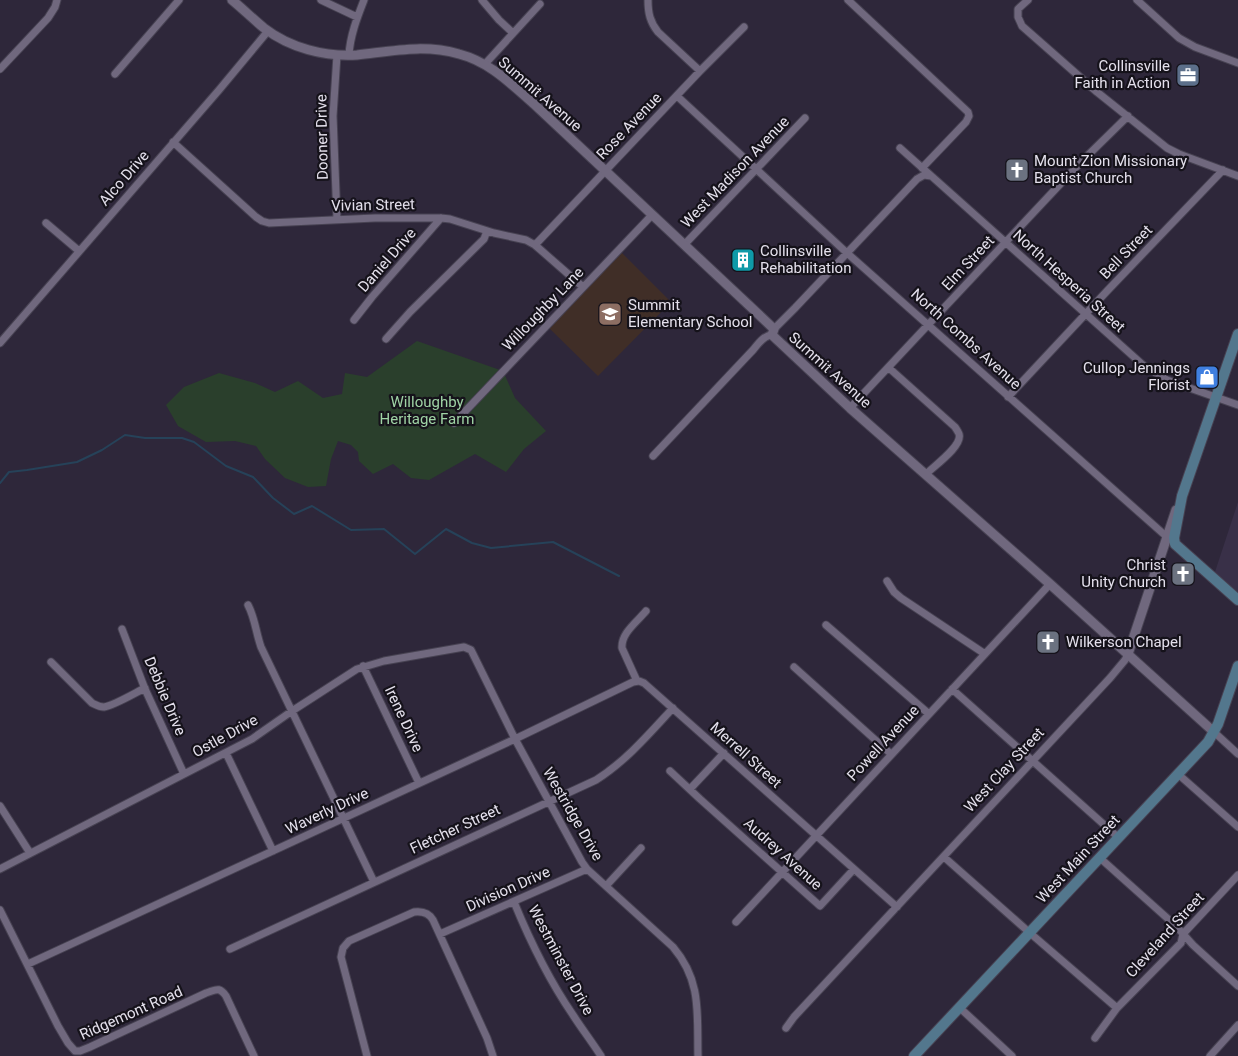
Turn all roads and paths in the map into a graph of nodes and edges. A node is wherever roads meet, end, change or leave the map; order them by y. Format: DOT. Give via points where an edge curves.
graph roads {
  1 [pos="57,0"];
  2 [pos="179,0"];
  3 [pos="232,0"];
  4 [pos="321,0"];
  5 [pos="364,0"];
  6 [pos="482,0"];
  7 [pos="648,0"];
  8 [pos="848,0"];
  9 [pos="1137,0"];
  10 [pos="1023,1"];
  11 [pos="540,4"];
  12 [pos="357,17"];
  13 [pos="744,27"];
  14 [pos="268,31"];
  15 [pos="513,33"];
  16 [pos="337,55"];
  17 [pos="349,55"];
  18 [pos="1238,63"];
  19 [pos="485,64"];
  20 [pos="0,69"];
  21 [pos="700,71"];
  22 [pos="114,74"];
  23 [pos="677,96"];
  24 [pos="1128,116"];
  25 [pos="805,118"];
  26 [pos="173,142"];
  27 [pos="900,148"];
  28 [pos="922,168"];
  29 [pos="757,169"];
  30 [pos="1223,170"];
  31 [pos="605,171"];
  32 [pos="931,176"];
  33 [pos="1238,176"];
  34 [pos="652,215"];
  35 [pos="441,218"];
  36 [pos="337,219"];
  37 [pos="46,223"];
  38 [pos="487,231"];
  39 [pos="1005,242"];
  40 [pos="535,245"];
  41 [pos="684,245"];
  42 [pos="80,251"];
  43 [pos="847,253"];
  44 [pos="583,287"];
  45 [pos="1086,314"];
  46 [pos="354,320"];
  47 [pos="928,325"];
  48 [pos="773,332"];
  49 [pos="1238,334"];
  50 [pos="386,339"];
  51 [pos="0,343"];
  52 [pos="889,368"];
  53 [pos="1008,397"];
  54 [pos="1216,397"];
  55 [pos="1238,405"];
  56 [pos="850,408"];
  57 [pos="454,423"];
  58 [pos="653,456"];
  59 [pos="926,474"];
  60 [pos="1171,541"];
  61 [pos="887,581"];
  62 [pos="1050,584"];
  63 [pos="1238,600"];
  64 [pos="248,606"];
  65 [pos="646,611"];
  66 [pos="826,625"];
  67 [pos="122,629"];
  68 [pos="468,648"];
  69 [pos="984,654"];
  70 [pos="1128,654"];
  71 [pos="51,662"];
  72 [pos="363,666"];
  73 [pos="1238,666"];
  74 [pos="794,667"];
  75 [pos="637,681"];
  76 [pos="1235,683"];
  77 [pos="145,688"];
  78 [pos="952,689"];
  79 [pos="673,708"];
  80 [pos="292,711"];
  81 [pos="929,714"];
  82 [pos="1214,732"];
  83 [pos="515,739"];
  84 [pos="226,753"];
  85 [pos="724,753"];
  86 [pos="891,754"];
  87 [pos="1238,754"];
  88 [pos="1033,762"];
  89 [pos="670,771"];
  90 [pos="184,774"];
  91 [pos="1178,774"];
  92 [pos="419,783"];
  93 [pos="690,789"];
  94 [pos="549,802"];
  95 [pos="0,806"];
  96 [pos="344,818"];
  97 [pos="1238,827"];
  98 [pos="816,836"];
  99 [pos="1119,838"];
  100 [pos="642,848"];
  101 [pos="273,850"];
  102 [pos="30,853"];
  103 [pos="944,857"];
  104 [pos="1100,858"];
  105 [pos="587,868"];
  106 [pos="0,869"];
  107 [pos="854,870"];
  108 [pos="783,872"];
  109 [pos="1238,875"];
  110 [pos="374,882"];
  111 [pos="606,886"];
  112 [pos="514,902"];
  113 [pos="897,907"];
  114 [pos="0,910"];
  115 [pos="736,922"];
  116 [pos="1030,933"];
  117 [pos="440,934"];
  118 [pos="1183,934"];
  119 [pos="230,949"];
  120 [pos="28,964"];
  121 [pos="1238,986"];
  122 [pos="960,1008"];
  123 [pos="1117,1008"];
  124 [pos="1238,1026"];
  125 [pos="786,1028"];
  126 [pos="1095,1038"];
  127 [pos="1007,1054"];
  128 [pos="254,1056"];
  129 [pos="367,1056"];
  130 [pos="493,1056"];
  131 [pos="601,1056"];
  132 [pos="698,1056"];
  133 [pos="914,1056"];
  134 [pos="1210,1056"];
  1 -- 20 [label="street" via="48,18"];
  2 -- 22 [label="street"];
  3 -- 14 [label="street, Summit Avenue"];
  4 -- 12 [label="street"];
  5 -- 12 [label="street"];
  6 -- 15 [label="street"];
  7 -- 21 [label="street" via="653,26"];
  8 -- 28 [label="street" via="966,110 966,122"];
  9 -- 18 [label="street" via="1186,43"];
  10 -- 24 [label="street" via="1018,11 1022,26"];
  11 -- 15 [label="street"];
  12 -- 17 [label="street"];
  13 -- 21 [label="street, Rose Avenue"];
  14 -- 16 [label="street, Summit Avenue" via="309,50"];
  14 -- 26 [label="street, Alco Drive"];
  15 -- 19 [label="street"];
  16 -- 17 [label="street, Summit Avenue"];
  16 -- 36 [label="street, Dooner Drive" via="333,116"];
  17 -- 19 [label="street, Summit Avenue" via="397,49 436,49"];
  19 -- 31 [label="street, Summit Avenue" via="530,100"];
  21 -- 23 [label="street, Rose Avenue"];
  23 -- 29 [label="street, North Combs Avenue"];
  23 -- 31 [label="street, Rose Avenue"];
  24 -- 30 [label="street" via="1167,148"];
  24 -- 39 [label="street, Elm Street"];
  25 -- 29 [label="street, West Madison Avenue"];
  26 -- 36 [label="street, Vivian Street" via="262,221"];
  26 -- 42 [label="street, Alco Drive"];
  27 -- 28 [label="street, North Hesperia Street"];
  28 -- 32 [label="street, North Hesperia Street"];
  29 -- 41 [label="street, West Madison Avenue"];
  29 -- 43 [label="street, North Combs Avenue"];
  30 -- 33 [label="street"];
  30 -- 45 [label="street, Bell Street"];
  31 -- 34 [label="street, Summit Avenue"];
  31 -- 40 [label="street, Rose Avenue"];
  32 -- 39 [label="street, North Hesperia Street"];
  32 -- 43 [label="street" via="917,179"];
  34 -- 41 [label="street, Summit Avenue"];
  34 -- 44 [label="street, Willoughby Lane"];
  35 -- 36 [label="street, Vivian Street"];
  35 -- 38 [label="street, Vivian Street"];
  35 -- 46 [label="street, Daniel Drive"];
  37 -- 42 [label="street"];
  38 -- 40 [label="street, Vivian Street"];
  38 -- 50 [label="street" via="484,240"];
  39 -- 45 [label="street, North Hesperia Street"];
  39 -- 47 [label="street, Elm Street"];
  40 -- 44 [label="street, Vivian Street"];
  41 -- 48 [label="street, Summit Avenue"];
  42 -- 51 [label="street, Alco Drive"];
  43 -- 47 [label="street, North Combs Avenue"];
  43 -- 48 [label="street"];
  44 -- 57 [label="street, Willoughby Lane"];
  45 -- 53 [label="street, Bell Street"];
  45 -- 54 [label="street, North Hesperia Street" via="1155,373"];
  47 -- 52 [label="street, Elm Street"];
  47 -- 53 [label="street, North Combs Avenue"];
  48 -- 56 [label="street, Summit Avenue"];
  48 -- 58 [label="street"];
  49 -- 54 [label="main road, West Clay Street"];
  52 -- 56 [label="street, Elm Street"];
  52 -- 59 [label="street" via="959,433 959,441 953,449"];
  53 -- 60 [label="street, North Combs Avenue"];
  54 -- 55 [label="street, North Hesperia Street"];
  54 -- 60 [label="main road, West Clay Street" via="1182,496"];
  56 -- 59 [label="street, Summit Avenue"];
  59 -- 62 [label="street, Summit Avenue"];
  60 -- 63 [label="main road, North Combs Avenue"];
  60 -- 70 [label="street, West Clay Street"];
  61 -- 69 [label="street" via="901,598"];
  62 -- 69 [label="street, Powell Avenue"];
  62 -- 70 [label="street, Summit Avenue"];
  64 -- 80 [label="street" via="261,647"];
  65 -- 75 [label="street" via="624,636 622,643"];
  66 -- 81 [label="street"];
  67 -- 77 [label="street, Debbie Drive"];
  68 -- 72 [label="street, Ostle Drive"];
  68 -- 83 [label="street, Westridge Drive"];
  69 -- 78 [label="street, Powell Avenue"];
  70 -- 82 [label="street, Summit Avenue"];
  70 -- 88 [label="street, West Clay Street"];
  71 -- 77 [label="street" via="100,707"];
  72 -- 80 [label="street, Ostle Drive"];
  72 -- 92 [label="street, Irene Drive"];
  73 -- 76 [label="main road, West Main Street"];
  74 -- 86 [label="street"];
  75 -- 79 [label="street, Merrell Street" via="644,683"];
  75 -- 83 [label="street, Waverly Drive"];
  76 -- 82 [label="main road, West Main Street"];
  77 -- 90 [label="street, Debbie Drive"];
  78 -- 81 [label="street, Powell Avenue"];
  78 -- 88 [label="street"];
  79 -- 85 [label="street, Merrell Street"];
  79 -- 94 [label="street, Fletcher Street" via="619,764 596,780"];
  80 -- 84 [label="street, Ostle Drive"];
  80 -- 96 [label="street"];
  81 -- 86 [label="street, Powell Avenue"];
  82 -- 87 [label="street"];
  82 -- 91 [label="main road, West Main Street"];
  83 -- 92 [label="street, Waverly Drive"];
  83 -- 94 [label="street, Westridge Drive"];
  84 -- 90 [label="street, Ostle Drive"];
  84 -- 101 [label="street"];
  85 -- 93 [label="street"];
  85 -- 98 [label="street, Merrell Street"];
  86 -- 98 [label="street, Powell Avenue"];
  88 -- 99 [label="street"];
  88 -- 103 [label="street, West Clay Street"];
  89 -- 93 [label="street, Audrey Avenue"];
  90 -- 102 [label="street, Ostle Drive"];
  91 -- 97 [label="street"];
  91 -- 99 [label="main road, West Main Street"];
  92 -- 96 [label="street, Waverly Drive"];
  93 -- 108 [label="street, Audrey Avenue"];
  94 -- 105 [label="street, Westridge Drive"];
  94 -- 110 [label="street, Fletcher Street"];
  95 -- 102 [label="street"];
  96 -- 101 [label="street, Waverly Drive"];
  96 -- 110 [label="street"];
  98 -- 107 [label="street, Merrell Street"];
  98 -- 108 [label="street, Powell Avenue"];
  99 -- 104 [label="main road, West Main Street"];
  100 -- 111 [label="street"];
  101 -- 120 [label="street, Waverly Drive"];
  102 -- 106 [label="street, Ostle Drive"];
  103 -- 113 [label="street, West Clay Street"];
  103 -- 116 [label="street"];
  104 -- 116 [label="main road, West Main Street"];
  104 -- 118 [label="street"];
  105 -- 111 [label="street, Westridge Drive"];
  105 -- 112 [label="street, Division Drive"];
  107 -- 108 [label="street, Audrey Avenue" via="820,906"];
  107 -- 113 [label="street, Merrell Street"];
  108 -- 115 [label="street, Powell Avenue"];
  109 -- 118 [label="street, Cleveland Street"];
  110 -- 119 [label="street, Fletcher Street"];
  111 -- 132 [label="street, Westridge Drive" via="673,947 684,962 695,992"];
  112 -- 117 [label="street, Division Drive"];
  112 -- 131 [label="street, Westminster Drive" via="551,978"];
  113 -- 125 [label="street, West Clay Street"];
  114 -- 120 [label="street, Ridgemont Road"];
  116 -- 122 [label="main road, West Main Street"];
  116 -- 123 [label="street"];
  117 -- 129 [label="street" via="428,914 414,912 349,941 343,948 342,957"];
  117 -- 130 [label="street"];
  118 -- 121 [label="street"];
  118 -- 123 [label="street, Cleveland Street" via="1181,943"];
  120 -- 128 [label="street, Ridgemont Road" via="58,1026 75,1051 219,989 226,996"];
  122 -- 127 [label="street"];
  122 -- 133 [label="main road, West Main Street"];
  123 -- 126 [label="street, Cleveland Street"];
  124 -- 134 [label="street"];
}
